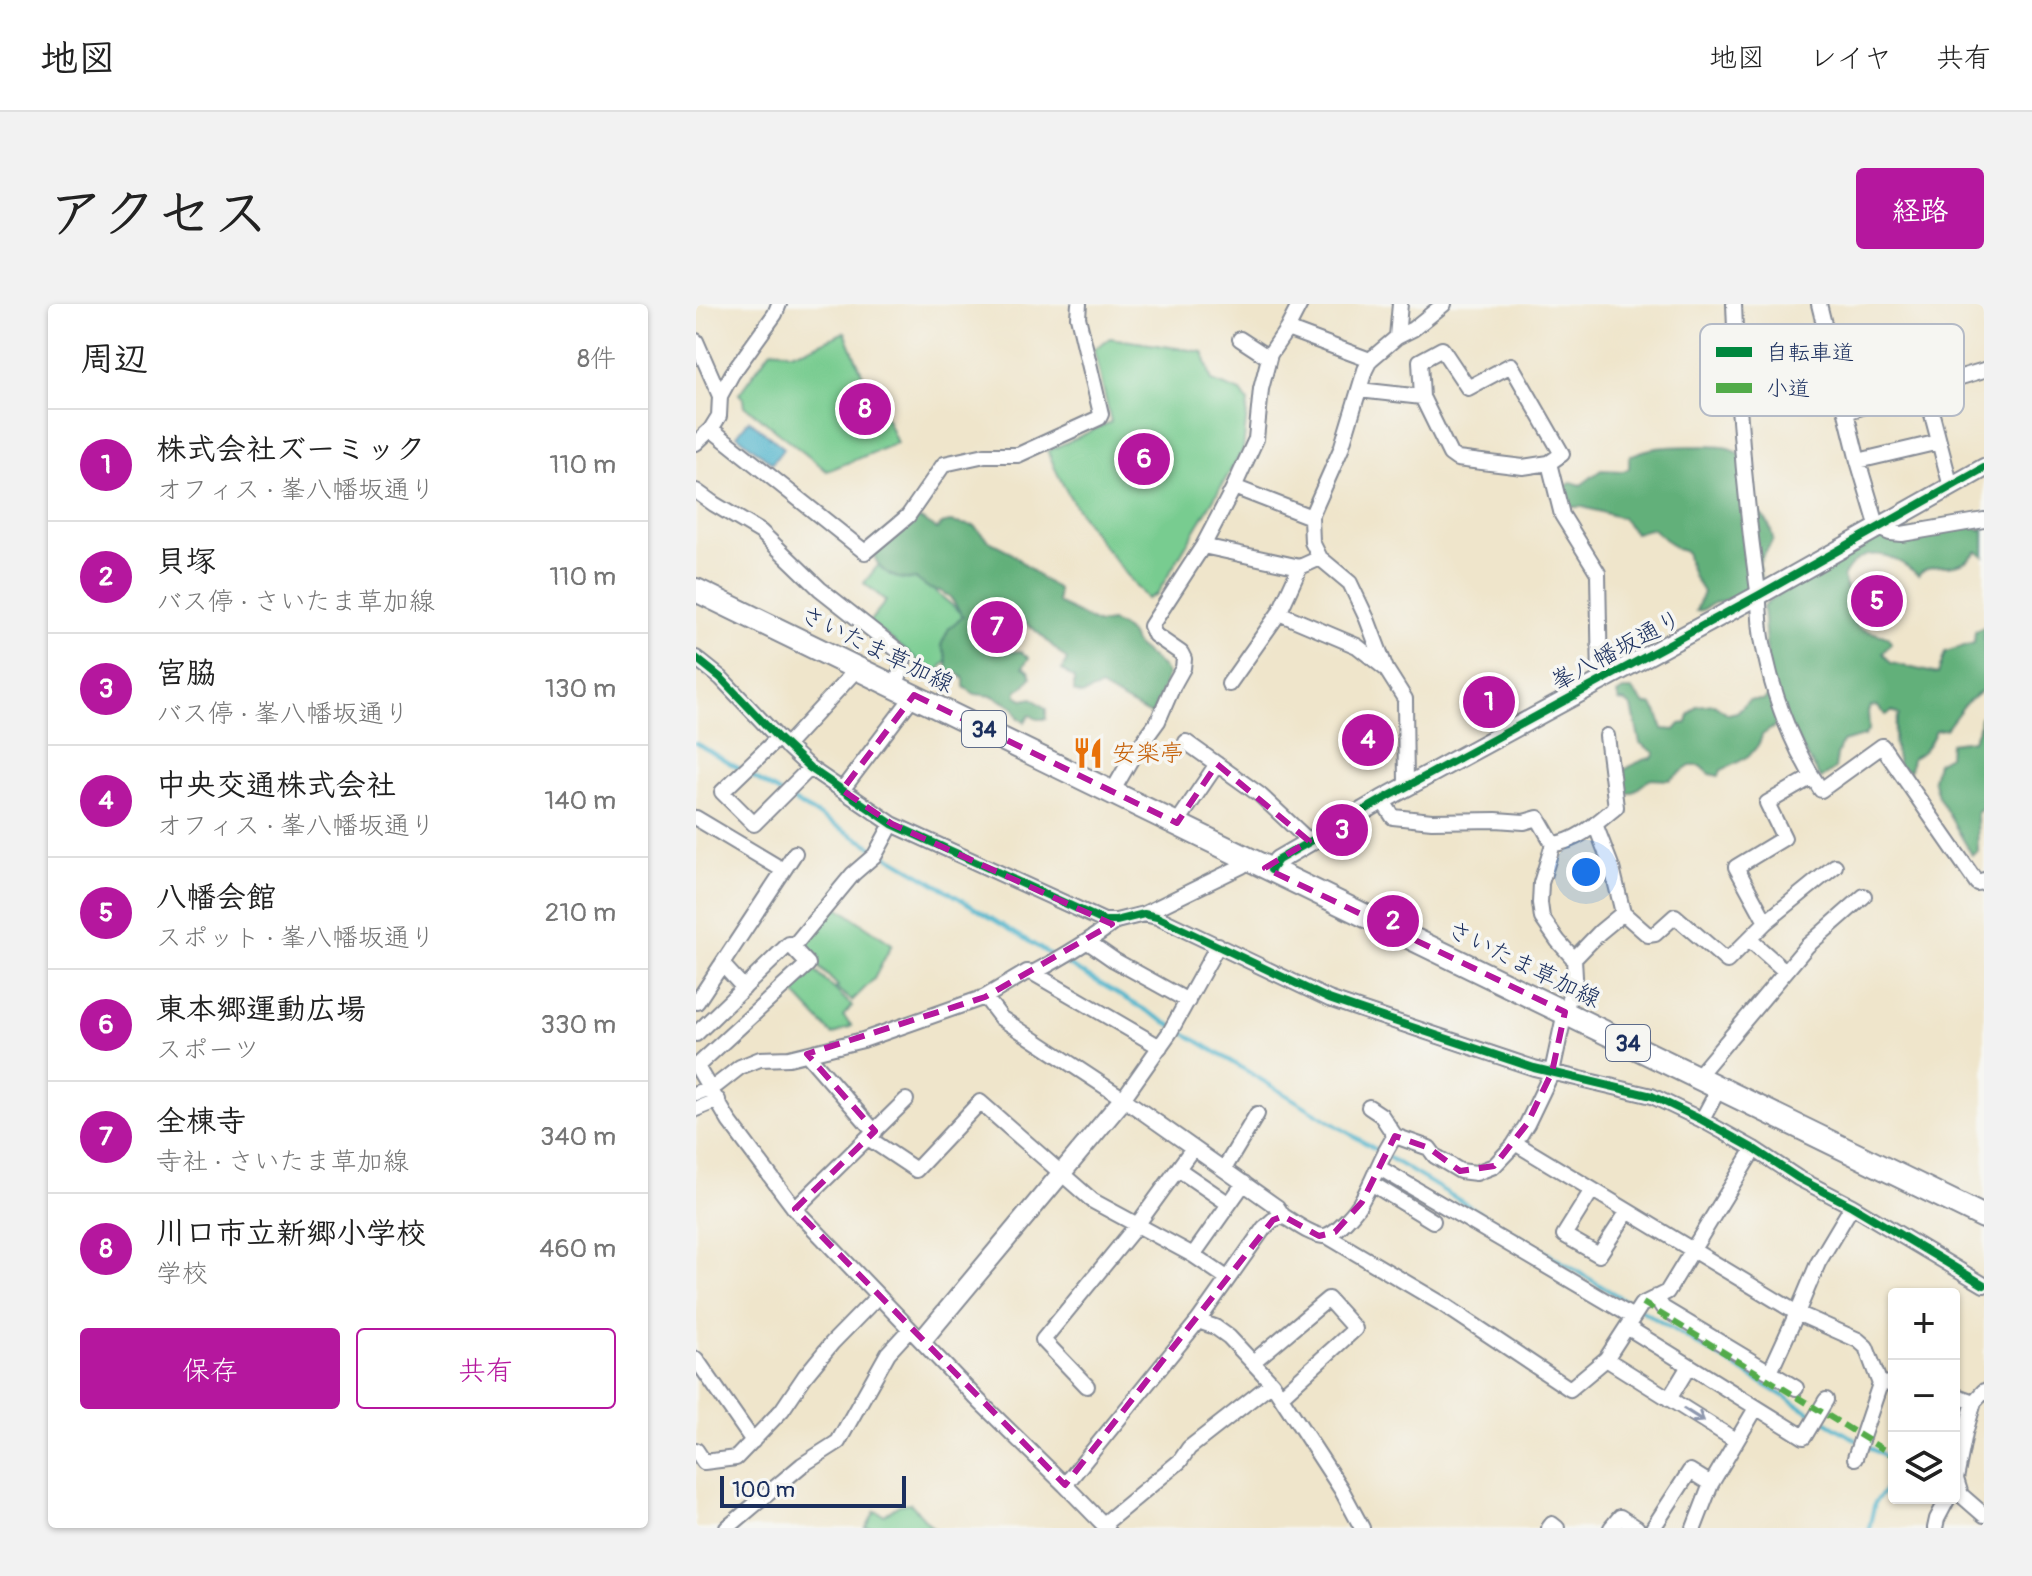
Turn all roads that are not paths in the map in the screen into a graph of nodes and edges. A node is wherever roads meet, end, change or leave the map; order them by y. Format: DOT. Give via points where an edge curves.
graph roads {
  1 [pos="779,304"];
  2 [pos="1079,304"];
  3 [pos="1300,304"];
  4 [pos="1400,304"];
  5 [pos="1444,304"];
  6 [pos="1734,304"];
  7 [pos="1735,324"];
  8 [pos="1287,329"];
  9 [pos="1397,337"];
  10 [pos="1240,339"];
  11 [pos="696,341"];
  12 [pos="1269,358"];
  13 [pos="1370,360"];
  14 [pos="1984,370"];
  15 [pos="1964,376"];
  16 [pos="1359,390"];
  17 [pos="720,396"];
  18 [pos="1422,397"];
  19 [pos="1740,416"];
  20 [pos="1847,416"];
  21 [pos="1932,416"];
  22 [pos="711,429"];
  23 [pos="1939,442"];
  24 [pos="696,443"];
  25 [pos="1858,461"];
  26 [pos="1549,463"];
  27 [pos="1984,468"];
  28 [pos="1234,487"];
  29 [pos="1951,487"];
  30 [pos="696,491"];
  31 [pos="1311,517"];
  32 [pos="1984,520"];
  33 [pos="1878,528"];
  34 [pos="1203,546"];
  35 [pos="1320,558"];
  36 [pos="1300,567"];
  37 [pos="696,590"];
  38 [pos="1759,595"];
  39 [pos="1279,613"];
  40 [pos="696,658"];
  41 [pos="857,669"];
  42 [pos="1386,669"];
  43 [pos="1600,681"];
  44 [pos="1229,684"];
  45 [pos="905,691"];
  46 [pos="1607,736"];
  47 [pos="782,742"];
  48 [pos="1186,742"];
  49 [pos="1217,764"];
  50 [pos="810,768"];
  51 [pos="1812,777"];
  52 [pos="1406,786"];
  53 [pos="842,790"];
  54 [pos="1112,792"];
  55 [pos="1382,800"];
  56 [pos="696,818"];
  57 [pos="1177,823"];
  58 [pos="892,824"];
  59 [pos="1595,824"];
  60 [pos="1309,841"];
  61 [pos="1553,844"];
  62 [pos="795,853"];
  63 [pos="1246,858"];
  64 [pos="1835,866"];
  65 [pos="783,870"];
  66 [pos="1271,870"];
  67 [pos="1984,880"];
  68 [pos="1864,896"];
  69 [pos="1623,913"];
  70 [pos="1144,914"];
  71 [pos="1116,921"];
  72 [pos="1766,922"];
  73 [pos="1749,939"];
  74 [pos="1088,942"];
  75 [pos="1218,945"];
  76 [pos="792,947"];
  77 [pos="1574,959"];
  78 [pos="722,964"];
  79 [pos="1785,971"];
  80 [pos="1033,973"];
  81 [pos="744,988"];
  82 [pos="985,997"];
  83 [pos="1188,1001"];
  84 [pos="697,1002"];
  85 [pos="1565,1012"];
  86 [pos="696,1034"];
  87 [pos="1160,1047"];
  88 [pos="807,1054"];
  89 [pos="697,1065"];
  90 [pos="1552,1072"];
  91 [pos="1697,1077"];
  92 [pos="1719,1088"];
  93 [pos="708,1094"];
  94 [pos="906,1100"];
  95 [pos="1122,1101"];
  96 [pos="1369,1107"];
  97 [pos="696,1109"];
  98 [pos="1257,1114"];
  99 [pos="1702,1120"];
  100 [pos="871,1135"];
  101 [pos="1395,1136"];
  102 [pos="1515,1143"];
  103 [pos="1193,1148"];
  104 [pos="1754,1149"];
  105 [pos="1382,1158"];
  106 [pos="1178,1169"];
  107 [pos="1224,1169"];
  108 [pos="1060,1174"];
  109 [pos="1244,1183"];
  110 [pos="1371,1183"];
  111 [pos="1592,1190"];
  112 [pos="1229,1204"];
  113 [pos="1852,1206"];
  114 [pos="795,1209"];
  115 [pos="1628,1211"];
  116 [pos="1283,1216"];
  117 [pos="1984,1217"];
  118 [pos="1433,1221"];
  119 [pos="1137,1225"];
  120 [pos="1327,1236"];
  121 [pos="1693,1250"];
  122 [pos="1193,1255"];
  123 [pos="1227,1278"];
  124 [pos="1984,1285"];
  125 [pos="878,1296"];
  126 [pos="1656,1297"];
  127 [pos="1797,1313"];
  128 [pos="1634,1315"];
  129 [pos="1198,1321"];
  130 [pos="918,1336"];
  131 [pos="696,1359"];
  132 [pos="1606,1359"];
  133 [pos="1253,1362"];
  134 [pos="1689,1366"];
  135 [pos="1770,1372"];
  136 [pos="1272,1383"];
  137 [pos="1887,1383"];
  138 [pos="1087,1386"];
  139 [pos="1796,1388"];
  140 [pos="1281,1396"];
  141 [pos="1979,1396"];
  142 [pos="1669,1399"];
  143 [pos="1756,1408"];
  144 [pos="1820,1410"];
  145 [pos="1735,1440"];
  146 [pos="753,1441"];
  147 [pos="1859,1447"];
  148 [pos="696,1450"];
  149 [pos="1960,1454"];
  150 [pos="1711,1484"];
  151 [pos="1065,1485"];
  152 [pos="1960,1495"];
  153 [pos="1944,1504"];
  154 [pos="1982,1509"];
  155 [pos="1105,1526"];
  156 [pos="727,1528"];
  157 [pos="1362,1528"];
  158 [pos="1549,1528"];
  159 [pos="1557,1528"];
  160 [pos="1611,1528"];
  161 [pos="1637,1528"];
  162 [pos="1653,1528"];
  163 [pos="1694,1528"];
  164 [pos="1935,1528"];
  1 -- 17 [label="street"];
  2 -- 22 [label="street" via="1099,418 1018,455 944,464 908,516 865,552"];
  3 -- 8 [label="street"];
  4 -- 9 [label="street"];
  5 -- 9 [label="street"];
  6 -- 7 [label="street"];
  8 -- 12 [label="street"];
  8 -- 13 [label="street"];
  9 -- 13 [label="street"];
  10 -- 12 [label="street"];
  11 -- 17 [label="street"];
  12 -- 28 [label="street" via="1256,439"];
  13 -- 16 [label="street"];
  14 -- 15 [label="street"];
  16 -- 18 [label="street"];
  16 -- 31 [label="street" via="1341,449"];
  17 -- 22 [label="street" via="719,416"];
  18 -- 26 [label="street" via="1457,459 1523,467"];
  18 -- 26 [label="street" via="1420,361 1442,349 1468,388 1511,365 1562,454"];
  19 -- 38 [label="street"];
  20 -- 25 [label="street"];
  21 -- 23 [label="street"];
  22 -- 24 [label="street"];
  23 -- 25 [label="street"];
  23 -- 29 [label="street"];
  25 -- 33 [label="street"];
  26 -- 43 [label="street" via="1562,515 1598,573"];
  27 -- 29 [label="street, 峯八幡坂通り"];
  28 -- 31 [label="street"];
  28 -- 34 [label="street"];
  29 -- 33 [label="street, 峯八幡坂通り"];
  30 -- 45 [label="street" via="761,532 820,589 905,656"];
  31 -- 35 [label="street" via="1312,542"];
  32 -- 33 [label="street" via="1902,534"];
  33 -- 38 [label="street, 峯八幡坂通り"];
  34 -- 36 [label="street"];
  34 -- 54 [label="street" via="1151,626 1155,635 1181,653 1183,668 1158,721"];
  35 -- 36 [label="street"];
  35 -- 42 [label="street" via="1350,583"];
  36 -- 39 [label="street"];
  37 -- 41 [label="main road, さいたま草加線 / 34"];
  38 -- 43 [label="street, 峯八幡坂通り"];
  38 -- 51 [label="street" via="1762,638 1777,702"];
  39 -- 42 [label="street" via="1357,646"];
  39 -- 44 [label="street"];
  40 -- 47 [label="street"];
  41 -- 45 [label="main road, さいたま草加線 / 34"];
  41 -- 47 [label="street"];
  42 -- 52 [label="street" via="1405,699"];
  43 -- 52 [label="street, 峯八幡坂通り"];
  45 -- 53 [label="street"];
  45 -- 54 [label="main road, さいたま草加線 / 34"];
  46 -- 59 [label="street" via="1616,807"];
  47 -- 50 [label="street"];
  47 -- 50 [label="street" via="722,792 754,824"];
  48 -- 49 [label="street"];
  49 -- 57 [label="street"];
  49 -- 60 [label="street"];
  50 -- 53 [label="street"];
  51 -- 67 [label="street" via="1821,790 1882,746 1977,883"];
  51 -- 72 [label="street" via="1767,803 1784,838 1736,867"];
  52 -- 55 [label="street, 峯八幡坂通り"];
  53 -- 58 [label="street"];
  54 -- 57 [label="main road, さいたま草加線 / 34"];
  55 -- 60 [label="street, 峯八幡坂通り"];
  55 -- 61 [label="street" via="1393,817 1524,822 1538,818"];
  56 -- 65 [label="street"];
  57 -- 63 [label="main road, さいたま草加線 / 34"];
  58 -- 71 [label="street" via="1104,921"];
  58 -- 76 [label="street" via="877,851"];
  59 -- 61 [label="street" via="1565,843"];
  59 -- 69 [label="street"];
  60 -- 66 [label="street, 峯八幡坂通り"];
  61 -- 77 [label="street" via="1541,883 1542,918"];
  62 -- 65 [label="street"];
  63 -- 66 [label="main road, さいたま草加線 / 34"];
  63 -- 70 [label="street" via="1242,866"];
  64 -- 72 [label="street"];
  65 -- 78 [label="street"];
  66 -- 85 [label="main road, さいたま草加線 / 34"];
  68 -- 79 [label="street"];
  69 -- 73 [label="street" via="1648,935 1675,916 1727,961"];
  69 -- 77 [label="street"];
  70 -- 71 [label="street"];
  70 -- 75 [label="street"];
  71 -- 74 [label="street"];
  72 -- 73 [label="street"];
  73 -- 79 [label="street"];
  74 -- 80 [label="street"];
  74 -- 83 [label="street"];
  75 -- 83 [label="street"];
  75 -- 90 [label="street" via="1329,999"];
  76 -- 81 [label="street" via="789,944"];
  76 -- 89 [label="street" via="808,964"];
  77 -- 85 [label="street"];
  78 -- 81 [label="street"];
  78 -- 84 [label="street"];
  79 -- 91 [label="street"];
  80 -- 82 [label="street"];
  80 -- 87 [label="street"];
  81 -- 86 [label="street"];
  82 -- 88 [label="street"];
  82 -- 95 [label="street" via="1001,1018"];
  83 -- 87 [label="street"];
  85 -- 90 [label="street"];
  85 -- 91 [label="main road, さいたま草加線 / 34"];
  87 -- 95 [label="street"];
  88 -- 93 [label="street" via="760,1059 740,1067"];
  88 -- 100 [label="street"];
  89 -- 93 [label="street"];
  90 -- 99 [label="street" via="1652,1096"];
  90 -- 102 [label="street"];
  91 -- 92 [label="main road, さいたま草加線 / 34"];
  92 -- 99 [label="street"];
  92 -- 117 [label="main road, さいたま草加線 / 34"];
  93 -- 97 [label="street"];
  93 -- 114 [label="street"];
  94 -- 100 [label="street"];
  95 -- 103 [label="street"];
  95 -- 108 [label="street"];
  96 -- 101 [label="street"];
  98 -- 107 [label="street"];
  99 -- 104 [label="street"];
  100 -- 108 [label="street" via="916,1170 980,1102"];
  100 -- 114 [label="street"];
  101 -- 102 [label="street" via="1429,1148 1460,1171 1476,1173 1494,1166"];
  101 -- 105 [label="street"];
  102 -- 111 [label="street"];
  103 -- 106 [label="street"];
  103 -- 107 [label="street"];
  104 -- 113 [label="street"];
  104 -- 121 [label="street"];
  105 -- 110 [label="street"];
  105 -- 128 [label="street"];
  106 -- 112 [label="street"];
  106 -- 119 [label="street"];
  107 -- 109 [label="street"];
  108 -- 119 [label="street" via="1093,1201"];
  108 -- 130 [label="street"];
  109 -- 112 [label="street"];
  109 -- 116 [label="street"];
  110 -- 118 [label="street"];
  110 -- 120 [label="street" via="1362,1202"];
  111 -- 115 [label="street"];
  111 -- 115 [label="street" via="1564,1235 1599,1255"];
  112 -- 122 [label="street"];
  113 -- 124 [label="street"];
  113 -- 127 [label="street" via="1818,1263"];
  114 -- 125 [label="street"];
  115 -- 121 [label="street"];
  116 -- 120 [label="street"];
  116 -- 123 [label="street" via="1264,1228"];
  119 -- 122 [label="street"];
  119 -- 138 [label="street" via="1043,1340"];
  120 -- 132 [label="street" via="1570,1389"];
  121 -- 126 [label="street" via="1667,1292"];
  121 -- 127 [label="street"];
  122 -- 123 [label="street"];
  123 -- 129 [label="street"];
  125 -- 130 [label="street"];
  125 -- 146 [label="street" via="832,1343"];
  126 -- 128 [label="street"];
  126 -- 135 [label="street" via="1663,1308"];
  127 -- 135 [label="street"];
  127 -- 137 [label="street" via="1858,1340"];
  128 -- 132 [label="street"];
  128 -- 134 [label="street"];
  129 -- 133 [label="street" via="1222,1332"];
  129 -- 151 [label="street"];
  130 -- 151 [label="street"];
  130 -- 156 [label="street" via="888,1353 838,1442"];
  131 -- 146 [label="street"];
  132 -- 142 [label="street"];
  133 -- 136 [label="street"];
  133 -- 140 [label="street" via="1328,1299 1355,1329"];
  134 -- 142 [label="street"];
  134 -- 143 [label="street"];
  135 -- 139 [label="street"];
  136 -- 140 [label="street"];
  136 -- 155 [label="street" via="1189,1448"];
  137 -- 147 [label="street"];
  140 -- 157 [label="street"];
  141 -- 149 [label="street"];
  142 -- 145 [label="street, one-way"];
  143 -- 144 [label="street" via="1804,1437"];
  143 -- 145 [label="street"];
  145 -- 150 [label="street"];
  146 -- 148 [label="street" via="736,1458 704,1462"];
  150 -- 162 [label="street" via="1690,1471"];
  150 -- 163 [label="street"];
  151 -- 155 [label="street"];
  152 -- 154 [label="street"];
  153 -- 164 [label="street"];
  158 -- 159 [label="street"];
  160 -- 161 [label="street" via="1620,1517"];
}
